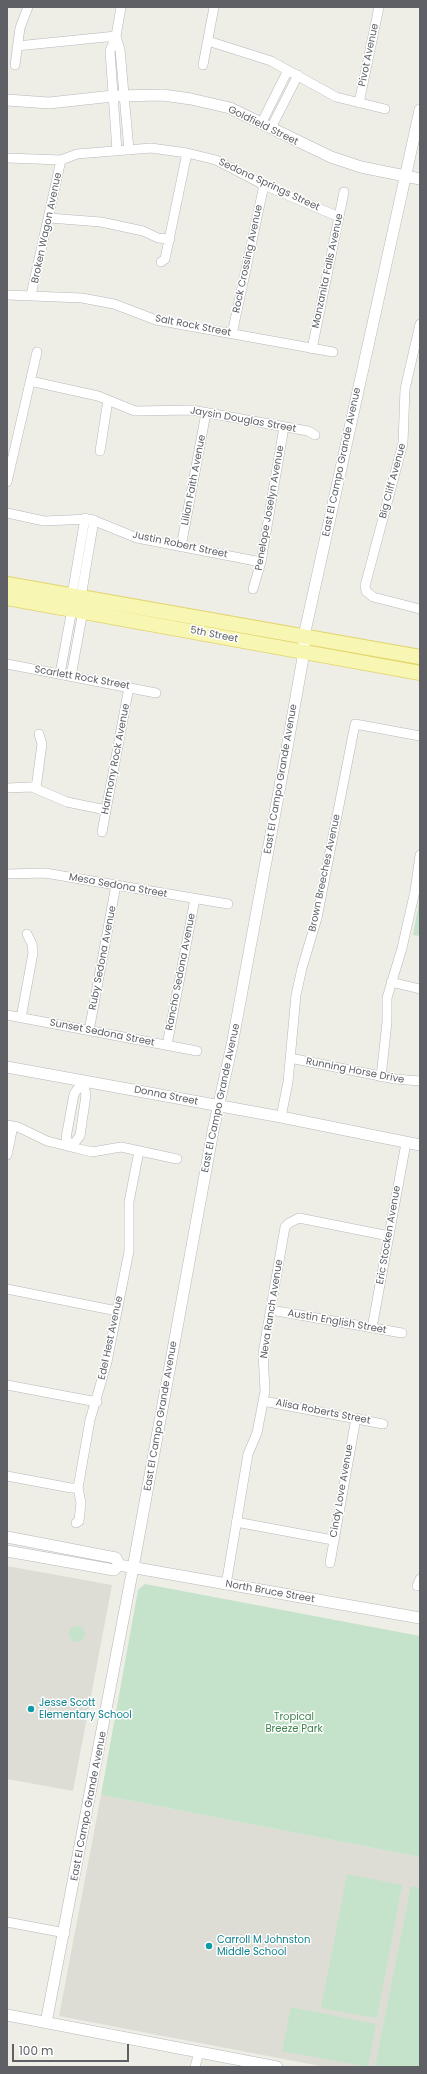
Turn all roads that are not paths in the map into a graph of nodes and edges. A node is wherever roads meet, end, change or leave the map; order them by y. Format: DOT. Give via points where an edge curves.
graph roads {
  1 [pos="28,7"];
  2 [pos="121,7"];
  3 [pos="214,7"];
  4 [pos="379,7"];
  5 [pos="116,36"];
  6 [pos="208,41"];
  7 [pos="17,46"];
  8 [pos="203,65"];
  9 [pos="15,66"];
  10 [pos="288,70"];
  11 [pos="298,75"];
  12 [pos="113,96"];
  13 [pos="125,96"];
  14 [pos="7,100"];
  15 [pos="359,103"];
  16 [pos="385,109"];
  17 [pos="420,110"];
  18 [pos="266,126"];
  19 [pos="129,150"];
  20 [pos="117,151"];
  21 [pos="188,153"];
  22 [pos="7,158"];
  23 [pos="61,160"];
  24 [pos="406,175"];
  25 [pos="420,179"];
  26 [pos="264,185"];
  27 [pos="344,192"];
  28 [pos="339,217"];
  29 [pos="49,218"];
  30 [pos="170,239"];
  31 [pos="161,262"];
  32 [pos="7,295"];
  33 [pos="31,296"];
  34 [pos="420,324"];
  35 [pos="232,334"];
  36 [pos="312,349"];
  37 [pos="37,352"];
  38 [pos="333,352"];
  39 [pos="30,381"];
  40 [pos="108,400"];
  41 [pos="206,413"];
  42 [pos="284,427"];
  43 [pos="315,435"];
  44 [pos="100,450"];
  45 [pos="7,482"];
  46 [pos="7,513"];
  47 [pos="90,519"];
  48 [pos="181,547"];
  49 [pos="261,562"];
  50 [pos="7,584"];
  51 [pos="253,589"];
  52 [pos="7,598"];
  53 [pos="77,603"];
  54 [pos="420,609"];
  55 [pos="304,636"];
  56 [pos="304,652"];
  57 [pos="420,657"];
  58 [pos="7,664"];
  59 [pos="420,673"];
  60 [pos="60,674"];
  61 [pos="71,676"];
  62 [pos="129,686"];
  63 [pos="156,693"];
  64 [pos="39,734"];
  65 [pos="420,736"];
  66 [pos="7,788"];
  67 [pos="36,788"];
  68 [pos="106,810"];
  69 [pos="102,832"];
  70 [pos="420,855"];
  71 [pos="7,874"];
  72 [pos="116,885"];
  73 [pos="195,899"];
  74 [pos="228,904"];
  75 [pos="27,934"];
  76 [pos="391,982"];
  77 [pos="420,989"];
  78 [pos="7,1015"];
  79 [pos="21,1018"];
  80 [pos="89,1031"];
  81 [pos="167,1046"];
  82 [pos="197,1051"];
  83 [pos="290,1058"];
  84 [pos="7,1067"];
  85 [pos="381,1077"];
  86 [pos="82,1081"];
  87 [pos="420,1081"];
  88 [pos="218,1106"];
  89 [pos="281,1117"];
  90 [pos="10,1126"];
  91 [pos="406,1143"];
  92 [pos="420,1145"];
  93 [pos="71,1148"];
  94 [pos="139,1151"];
  95 [pos="7,1155"];
  96 [pos="177,1159"];
  97 [pos="389,1236"];
  98 [pos="7,1289"];
  99 [pos="271,1310"];
  100 [pos="117,1312"];
  101 [pos="372,1328"];
  102 [pos="402,1333"];
  103 [pos="7,1385"];
  104 [pos="263,1401"];
  105 [pos="96,1402"];
  106 [pos="356,1418"];
  107 [pos="382,1424"];
  108 [pos="7,1476"];
  109 [pos="78,1488"];
  110 [pos="236,1522"];
  111 [pos="76,1523"];
  112 [pos="7,1537"];
  113 [pos="333,1540"];
  114 [pos="7,1551"];
  115 [pos="330,1563"];
  116 [pos="119,1565"];
  117 [pos="133,1568"];
  118 [pos="226,1585"];
  119 [pos="420,1618"];
  120 [pos="7,1922"];
  121 [pos="65,1933"];
  122 [pos="7,2015"];
  123 [pos="46,2023"];
  124 [pos="199,2052"];
  125 [pos="195,2067"];
  126 [pos="277,2067"];
  1 -- 7 [label="street"];
  2 -- 5 [label="street"];
  3 -- 6 [label="street"];
  4 -- 15 [label="street, Pivot Avenue"];
  5 -- 7 [label="street"];
  5 -- 12 [label="street" via="110,51"];
  5 -- 13 [label="street"];
  6 -- 8 [label="street"];
  6 -- 10 [label="street" via="271,61"];
  7 -- 9 [label="street"];
  10 -- 11 [label="street"];
  10 -- 18 [label="street"];
  11 -- 15 [label="street" via="336,97"];
  11 -- 18 [label="street"];
  12 -- 13 [label="street, Goldfield Street"];
  12 -- 14 [label="street, Goldfield Street" via="49,103"];
  12 -- 20 [label="street"];
  13 -- 18 [label="street, Goldfield Street" via="163,95 191,98 230,108"];
  13 -- 19 [label="street"];
  15 -- 16 [label="street"];
  17 -- 24 [label="street, East El Campo Grande Avenue"];
  18 -- 24 [label="street, Goldfield Street" via="330,157 361,167"];
  19 -- 20 [label="street, Sedona Springs Street"];
  19 -- 21 [label="street, Sedona Springs Street" via="151,148"];
  20 -- 23 [label="street, Sedona Springs Street" via="76,154"];
  21 -- 26 [label="street, Sedona Springs Street" via="216,160"];
  21 -- 30 [label="street"];
  22 -- 23 [label="street, Sedona Springs Street"];
  23 -- 29 [label="street, Broken Wagon Avenue"];
  24 -- 25 [label="street, Goldfield Street"];
  24 -- 55 [label="street, East El Campo Grande Avenue"];
  26 -- 28 [label="street, Sedona Springs Street"];
  26 -- 35 [label="street, Rock Crossing Avenue"];
  27 -- 28 [label="street, Manzanita Falls Avenue"];
  28 -- 36 [label="street, Manzanita Falls Avenue"];
  29 -- 30 [label="street" via="101,222"];
  29 -- 33 [label="street, Broken Wagon Avenue"];
  30 -- 31 [label="street" via="165,259"];
  32 -- 33 [label="street, Salt Rock Street"];
  33 -- 35 [label="street, Salt Rock Street" via="82,298 114,304 156,320"];
  34 -- 54 [label="street, Big Cliff Avenue" via="405,389 404,443 366,579 366,591 373,597"];
  35 -- 36 [label="street, Salt Rock Street"];
  36 -- 38 [label="street, Salt Rock Street"];
  37 -- 39 [label="street"];
  39 -- 40 [label="street, Jaysin Douglas Street"];
  39 -- 45 [label="street"];
  40 -- 41 [label="street, Jaysin Douglas Street" via="135,411 192,410"];
  40 -- 44 [label="street"];
  41 -- 42 [label="street, Jaysin Douglas Street"];
  41 -- 48 [label="street, Lilian Faith Avenue"];
  42 -- 43 [label="street, Jaysin Douglas Street" via="308,431"];
  42 -- 49 [label="street, Penelope Joselyn Avenue"];
  46 -- 47 [label="street, Justin Robert Street" via="44,521"];
  47 -- 48 [label="street, Justin Robert Street" via="138,538"];
  47 -- 53 [label="street"];
  48 -- 49 [label="street, Justin Robert Street"];
  49 -- 51 [label="street, Penelope Joselyn Avenue"];
  50 -- 53 [label="main road, 5th Street"];
  52 -- 53 [label="main road, 5th Street"];
  53 -- 55 [label="main road, 5th Street" via="83,606 124,604"];
  53 -- 56 [label="main road, 5th Street"];
  53 -- 60 [label="street"];
  53 -- 61 [label="street"];
  55 -- 56 [label="street, East El Campo Grande Avenue"];
  55 -- 57 [label="main road, 5th Street"];
  56 -- 59 [label="main road, 5th Street"];
  56 -- 88 [label="street, East El Campo Grande Avenue" via="232,1045"];
  58 -- 60 [label="street, Scarlett Rock Street"];
  60 -- 61 [label="street, Scarlett Rock Street"];
  61 -- 62 [label="street, Scarlett Rock Street"];
  62 -- 63 [label="street, Scarlett Rock Street"];
  62 -- 68 [label="street, Harmony Rock Avenue"];
  64 -- 67 [label="street" via="42,744"];
  65 -- 83 [label="street, Brown Breeches Avenue" via="355,724 317,918 298,983"];
  66 -- 67 [label="street"];
  67 -- 68 [label="street" via="67,802"];
  68 -- 69 [label="street, Harmony Rock Avenue"];
  70 -- 76 [label="street" via="402,948"];
  71 -- 72 [label="street, Mesa Sedona Street" via="36,872"];
  72 -- 73 [label="street, Mesa Sedona Street"];
  72 -- 80 [label="street, Ruby Sedona Avenue"];
  73 -- 74 [label="street, Mesa Sedona Street"];
  73 -- 81 [label="street, Rancho Sedona Avenue"];
  75 -- 79 [label="street" via="33,953"];
  76 -- 77 [label="street"];
  76 -- 85 [label="street" via="387,998"];
  78 -- 79 [label="street, Sunset Sedona Street"];
  79 -- 80 [label="street, Sunset Sedona Street"];
  80 -- 81 [label="street, Sunset Sedona Street"];
  81 -- 82 [label="street, Sunset Sedona Street"];
  83 -- 85 [label="street, Running Horse Drive"];
  83 -- 89 [label="street, Brown Breeches Avenue"];
  84 -- 86 [label="street, Donna Street"];
  85 -- 87 [label="street, Running Horse Drive"];
  86 -- 88 [label="street, Donna Street"];
  86 -- 93 [label="street" via="86,1095 80,1136"];
  86 -- 93 [label="street" via="74,1094 66,1134"];
  88 -- 89 [label="street, Donna Street"];
  88 -- 117 [label="street, East El Campo Grande Avenue"];
  89 -- 91 [label="street, Donna Street"];
  90 -- 93 [label="street"];
  90 -- 95 [label="street"];
  91 -- 92 [label="street, Donna Street"];
  91 -- 97 [label="street, Eric Stocken Avenue"];
  93 -- 94 [label="street" via="92,1152 121,1147"];
  94 -- 96 [label="street"];
  94 -- 100 [label="street, Edel Hest Avenue" via="129,1202 129,1251"];
  97 -- 99 [label="street, Neva Ranch Avenue" via="299,1218 289,1223 285,1227"];
  97 -- 101 [label="street, Eric Stocken Avenue"];
  98 -- 100 [label="street"];
  99 -- 101 [label="street, Austin English Street"];
  99 -- 104 [label="street, Neva Ranch Avenue" via="263,1353 266,1385"];
  100 -- 105 [label="street, Edel Hest Avenue"];
  101 -- 102 [label="street, Austin English Street"];
  103 -- 105 [label="street"];
  104 -- 106 [label="street, Alisa Roberts Street"];
  104 -- 110 [label="street, Neva Ranch Avenue" via="257,1432 248,1454"];
  105 -- 109 [label="street, Edel Hest Avenue" via="90,1420"];
  106 -- 107 [label="street, Alisa Roberts Street"];
  106 -- 113 [label="street, Cindy Love Avenue"];
  108 -- 109 [label="street"];
  109 -- 111 [label="street, Edel Hest Avenue" via="81,1503 79,1521"];
  110 -- 113 [label="street"];
  110 -- 118 [label="street, Neva Ranch Avenue"];
  112 -- 116 [label="street, North Bruce Street" via="116,1558"];
  113 -- 115 [label="street, Cindy Love Avenue"];
  114 -- 116 [label="street, North Bruce Street" via="114,1570"];
  116 -- 117 [label="street, North Bruce Street"];
  117 -- 118 [label="street, North Bruce Street"];
  117 -- 121 [label="street, East El Campo Grande Avenue"];
  118 -- 119 [label="street, North Bruce Street"];
  120 -- 121 [label="street"];
  121 -- 123 [label="street, East El Campo Grande Avenue"];
  122 -- 123 [label="street"];
  123 -- 124 [label="street"];
  124 -- 125 [label="street"];
  124 -- 126 [label="street"];
}
